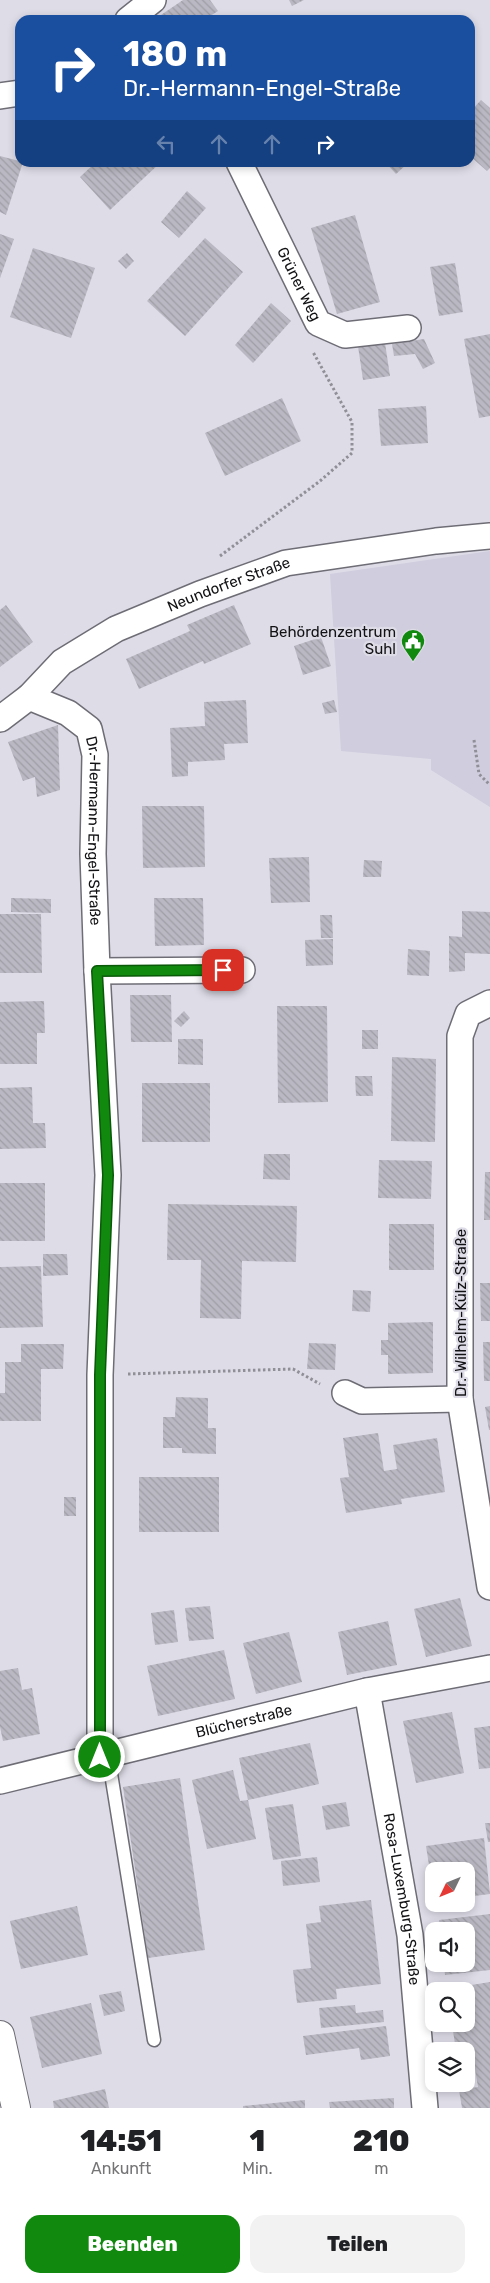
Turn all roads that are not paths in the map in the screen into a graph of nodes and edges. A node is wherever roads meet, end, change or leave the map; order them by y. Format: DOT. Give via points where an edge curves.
graph roads {
  1 [pos="15,93"];
  2 [pos="0,96"];
  3 [pos="241,167"];
  4 [pos="408,328"];
  5 [pos="490,536"];
  6 [pos="29,697"];
  7 [pos="0,719"];
  8 [pos="242,970"];
  9 [pos="97,971"];
  10 [pos="490,1004"];
  11 [pos="334,1389"];
  12 [pos="460,1399"];
  13 [pos="490,1587"];
  14 [pos="490,1668"];
  15 [pos="367,1691"];
  16 [pos="104,1756"];
  17 [pos="0,1781"];
  18 [pos="0,2035"];
  19 [pos="154,2040"];
  20 [pos="16,2108"];
  21 [pos="425,2108"];
  1 -- 2 [label="street"];
  3 -- 4 [label="street, Grüner Weg" via="318,323 344,335"];
  5 -- 6 [label="street, Neundorfer Straße" via="286,563 116,629 62,662"];
  6 -- 7 [label="street, Neundorfer Straße"];
  6 -- 9 [label="street, Dr.-Hermann-Engel-Straße" via="68,713 89,729 95,755 93,854"];
  8 -- 9 [label="street"];
  9 -- 16 [label="street, Dr.-Hermann-Engel-Straße" via="108,1175 100,1375"];
  10 -- 12 [label="street, Dr.-Wilhelm-Külz-Straße" via="468,1014 460,1036"];
  11 -- 12 [label="street" via="362,1401"];
  12 -- 13 [label="street, Dr.-Wilhelm-Külz-Straße"];
  14 -- 15 [label="street, Blücherstraße"];
  15 -- 16 [label="street, Blücherstraße"];
  15 -- 21 [label="street, Rosa-Luxemburg-Straße" via="410,1935"];
  16 -- 17 [label="street, Blücherstraße"];
  16 -- 19 [label="lane"];
  18 -- 20 [label="main road"];
}
